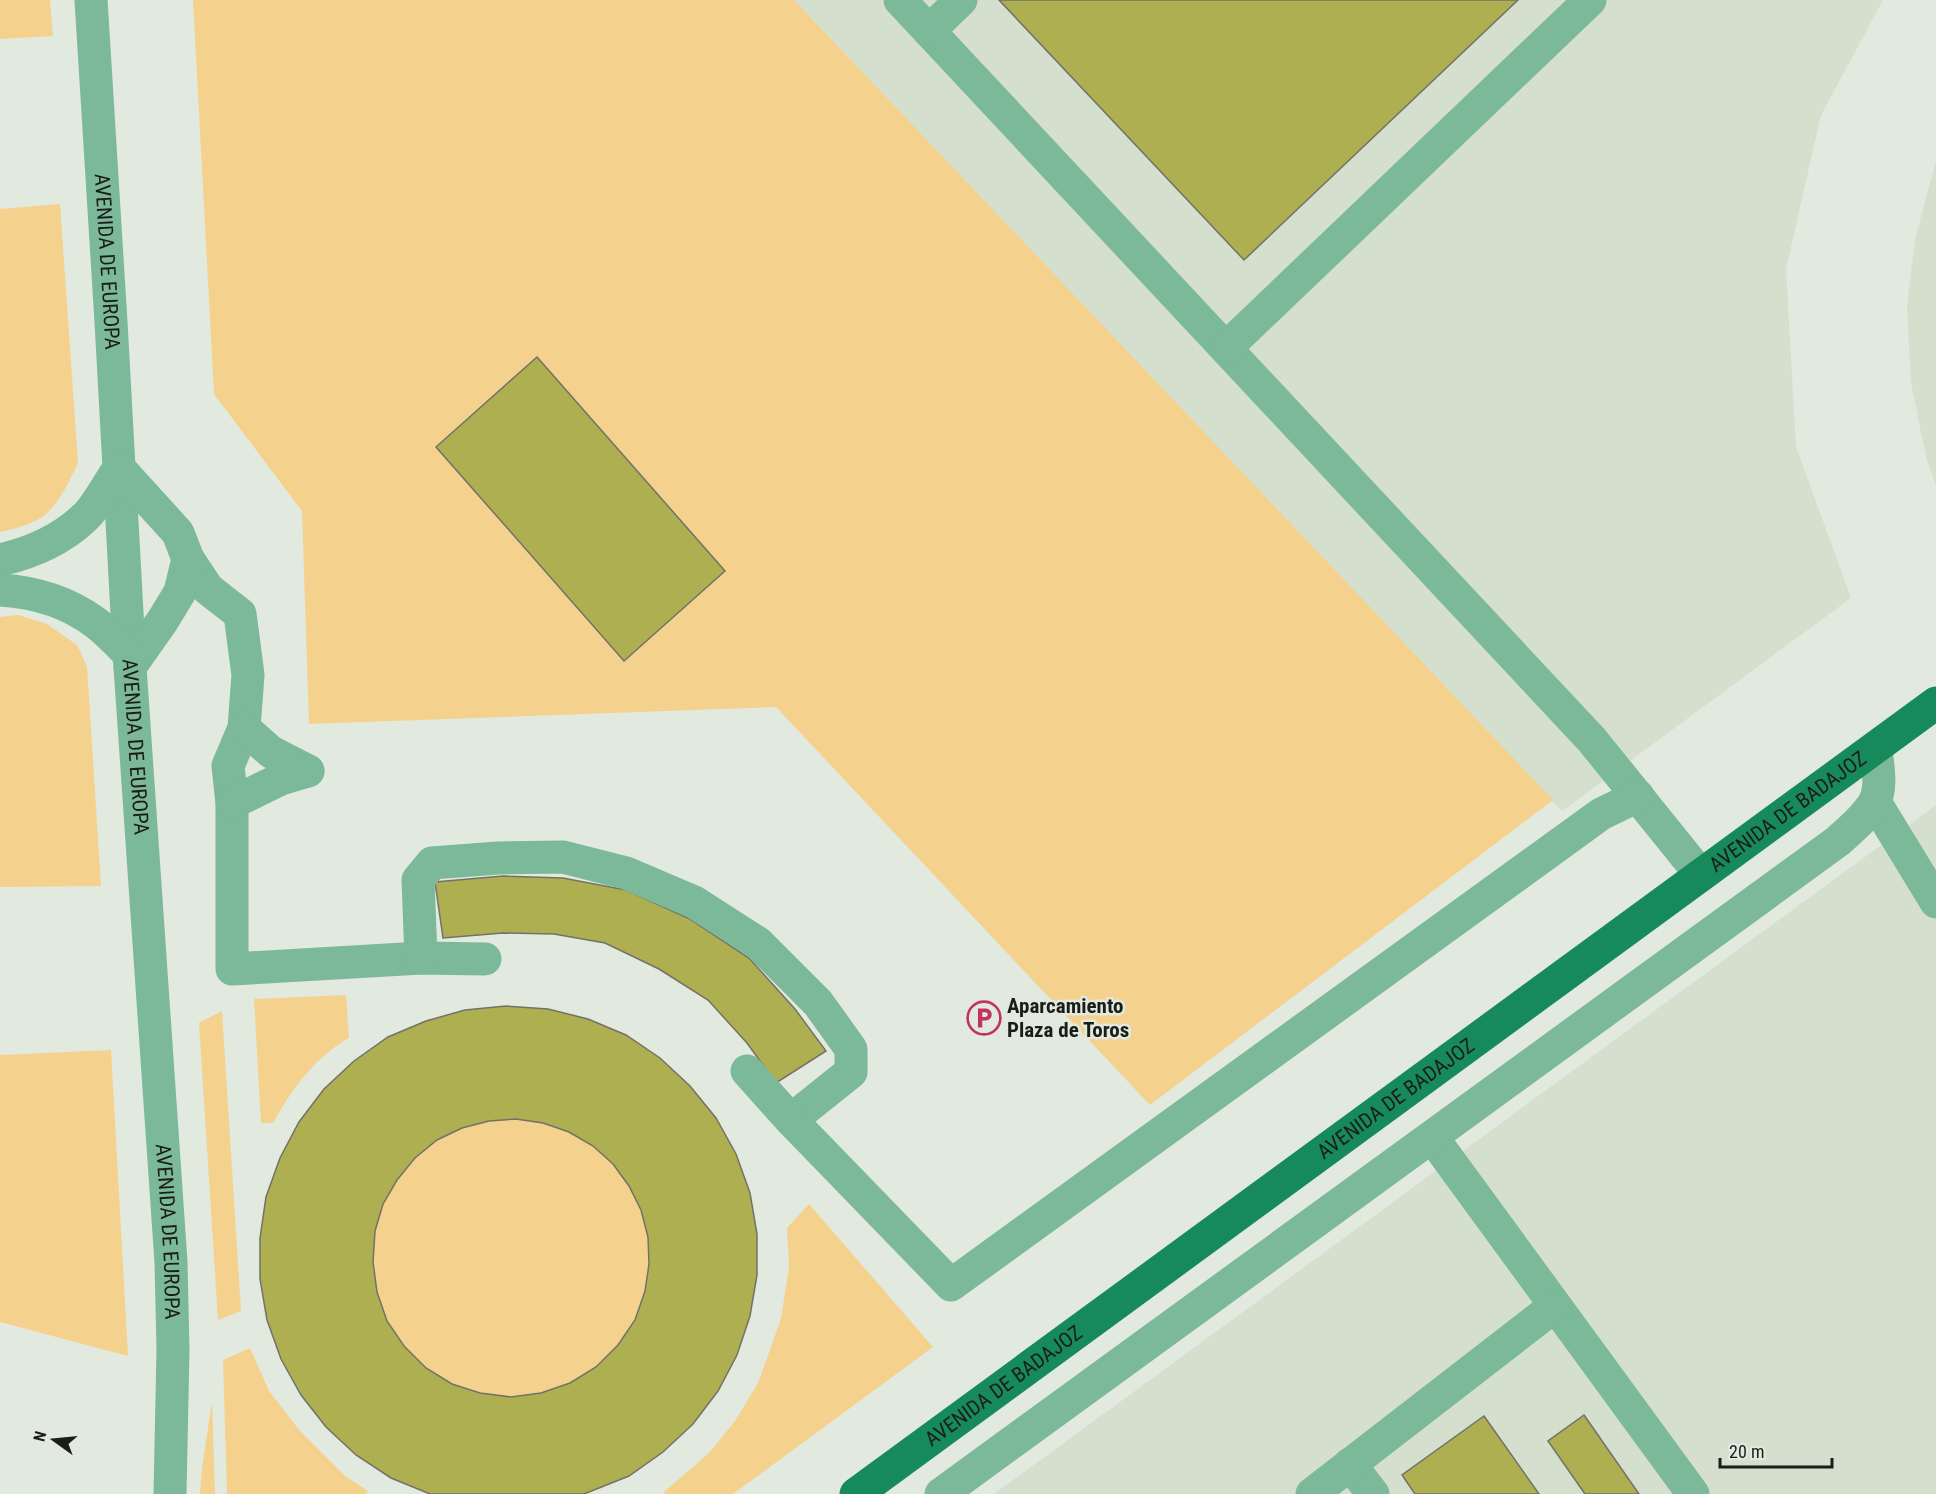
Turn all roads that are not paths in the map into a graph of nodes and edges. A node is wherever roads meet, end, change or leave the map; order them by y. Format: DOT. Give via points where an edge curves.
graph roads {
  1 [pos="91,0"];
  2 [pos="900,0"];
  3 [pos="961,0"];
  4 [pos="1590,0"];
  5 [pos="929,31"];
  6 [pos="1226,348"];
  7 [pos="119,468"];
  8 [pos="189,559"];
  9 [pos="0,560"];
  10 [pos="0,590"];
  11 [pos="130,661"];
  12 [pos="1936,703"];
  13 [pos="244,729"];
  14 [pos="1876,747"];
  15 [pos="1638,796"];
  16 [pos="1875,802"];
  17 [pos="232,804"];
  18 [pos="1701,875"];
  19 [pos="1936,902"];
  20 [pos="421,958"];
  21 [pos="485,959"];
  22 [pos="747,1071"];
  23 [pos="791,1120"];
  24 [pos="1432,1137"];
  25 [pos="1555,1306"];
  26 [pos="1350,1464"];
  27 [pos="170,1494"];
  28 [pos="856,1494"];
  29 [pos="941,1494"];
  30 [pos="1312,1494"];
  31 [pos="1373,1494"];
  32 [pos="1693,1494"];
  1 -- 7 [label="street, AVENIDA DE EUROPA"];
  2 -- 5 [label="street"];
  3 -- 5 [label="street"];
  4 -- 6 [label="street"];
  5 -- 6 [label="street"];
  6 -- 15 [label="street" via="1592,740"];
  7 -- 8 [label="street" via="178,533"];
  7 -- 9 [label="street" via="85,518 52,541"];
  7 -- 11 [label="street, AVENIDA DE EUROPA"];
  8 -- 11 [label="street" via="180,592"];
  8 -- 13 [label="street" via="208,589 240,614 248,675"];
  10 -- 11 [label="street" via="62,603 97,623"];
  11 -- 27 [label="street, AVENIDA DE EUROPA" via="171,1262"];
  12 -- 14 [label="main road, AVENIDA DE BADAJOZ"];
  13 -- 17 [label="street" via="228,766"];
  13 -- 17 [label="street" via="271,752 308,771 281,779"];
  14 -- 16 [label="street" via="1879,782"];
  14 -- 18 [label="main road, AVENIDA DE BADAJOZ"];
  15 -- 18 [label="street"];
  15 -- 23 [label="street" via="1601,814 951,1285"];
  16 -- 19 [label="street"];
  16 -- 24 [label="street" via="1838,842"];
  17 -- 20 [label="street" via="232,969"];
  18 -- 28 [label="main road, AVENIDA DE BADAJOZ"];
  20 -- 21 [label="street"];
  20 -- 23 [label="street" via="418,880 432,863 563,857 626,873 694,902 758,943 819,1003 851,1049 851,1072"];
  22 -- 23 [label="street"];
  24 -- 25 [label="street"];
  24 -- 29 [label="street"];
  25 -- 26 [label="street"];
  25 -- 32 [label="street"];
  26 -- 30 [label="street"];
  26 -- 31 [label="street"];
}
